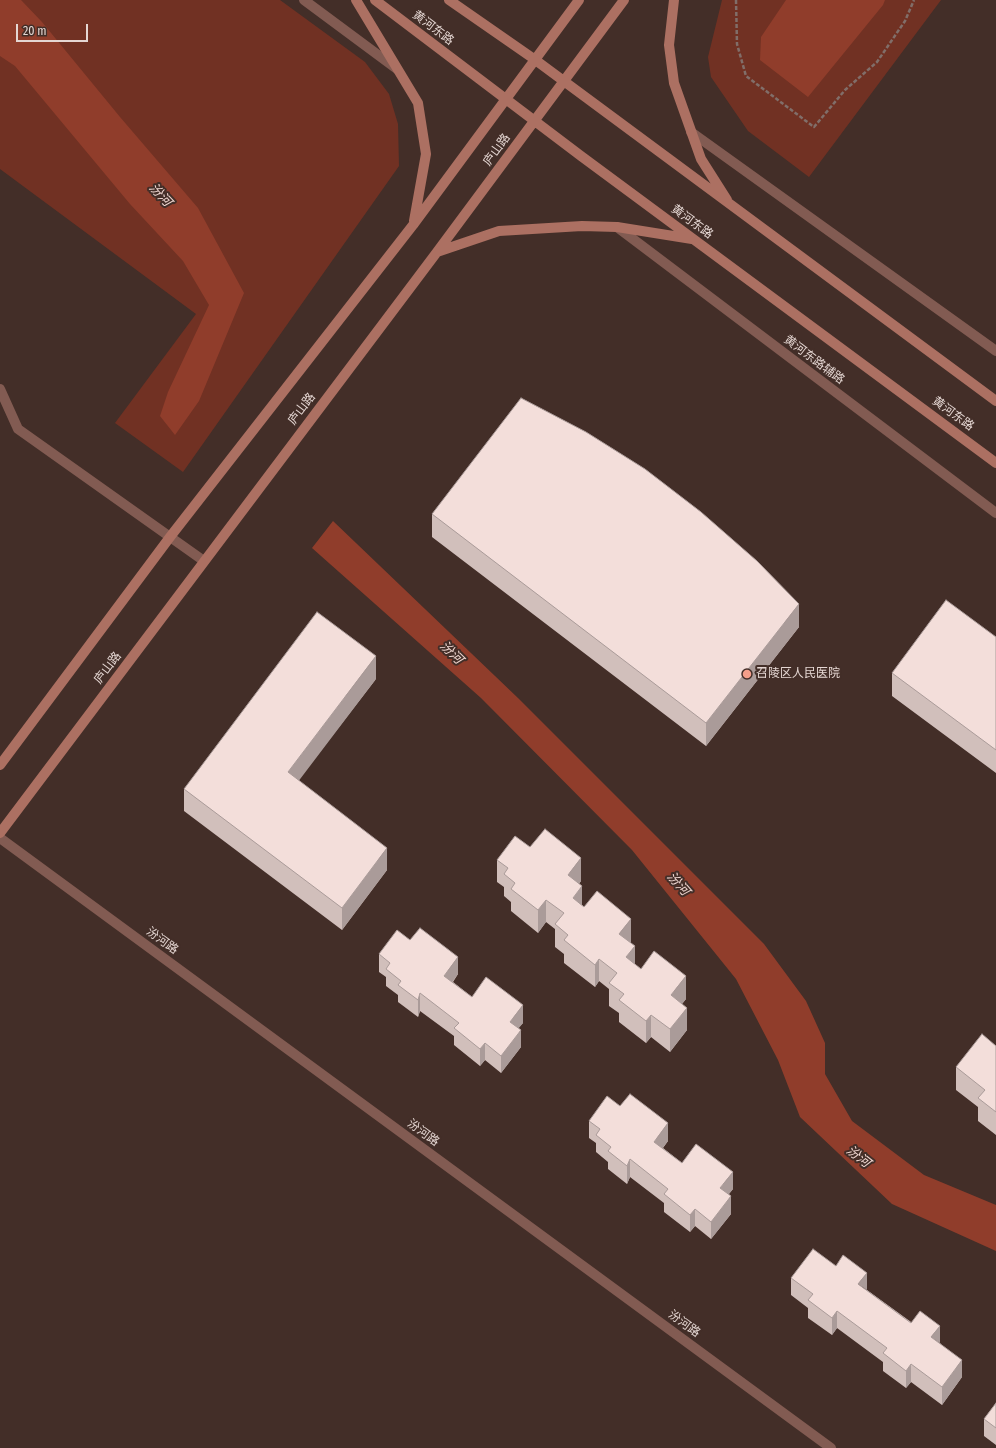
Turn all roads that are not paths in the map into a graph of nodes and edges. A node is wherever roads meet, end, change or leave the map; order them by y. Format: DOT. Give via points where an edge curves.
graph roads {
  1 [pos="304,0"];
  2 [pos="356,0"];
  3 [pos="375,0"];
  4 [pos="449,0"];
  5 [pos="579,0"];
  6 [pos="624,0"];
  7 [pos="674,0"];
  8 [pos="534,59"];
  9 [pos="397,69"];
  10 [pos="563,81"];
  11 [pos="506,98"];
  12 [pos="535,120"];
  13 [pos="691,132"];
  14 [pos="730,205"];
  15 [pos="413,225"];
  16 [pos="617,227"];
  17 [pos="694,239"];
  18 [pos="437,252"];
  19 [pos="996,351"];
  20 [pos="0,389"];
  21 [pos="996,401"];
  22 [pos="2,402"];
  23 [pos="996,462"];
  24 [pos="996,513"];
  25 [pos="170,537"];
  26 [pos="204,561"];
  27 [pos="0,765"];
  28 [pos="0,833"];
  29 [pos="0,838"];
  30 [pos="831,1448"];
  1 -- 9 [label="street"];
  2 -- 9 [label="main road"];
  3 -- 11 [label="main road, 黄河东路"];
  4 -- 8 [label="main road"];
  5 -- 8 [label="main road, 庐山路"];
  6 -- 10 [label="main road, 庐山路"];
  7 -- 13 [label="main road" via="669,45 674,84"];
  8 -- 10 [label="main road"];
  8 -- 11 [label="main road, 庐山路"];
  9 -- 15 [label="main road" via="418,103 426,154"];
  10 -- 12 [label="main road, 庐山路"];
  10 -- 14 [label="main road"];
  11 -- 12 [label="main road, 黄河东路"];
  11 -- 15 [label="main road, 庐山路"];
  12 -- 17 [label="main road, 黄河东路"];
  12 -- 18 [label="main road, 庐山路"];
  13 -- 14 [label="main road" via="701,158"];
  13 -- 19 [label="street"];
  14 -- 21 [label="main road"];
  15 -- 25 [label="main road, 庐山路"];
  16 -- 17 [label="main road"];
  16 -- 18 [label="main road" via="582,226 499,231"];
  16 -- 24 [label="street, 黄河东路辅路"];
  17 -- 23 [label="main road, 黄河东路"];
  18 -- 26 [label="main road, 庐山路"];
  20 -- 22 [label="street"];
  22 -- 25 [label="street" via="18,429"];
  25 -- 26 [label="street"];
  25 -- 27 [label="main road, 庐山路"];
  26 -- 28 [label="main road, 庐山路"];
  29 -- 30 [label="street, 汾河路"];
}
